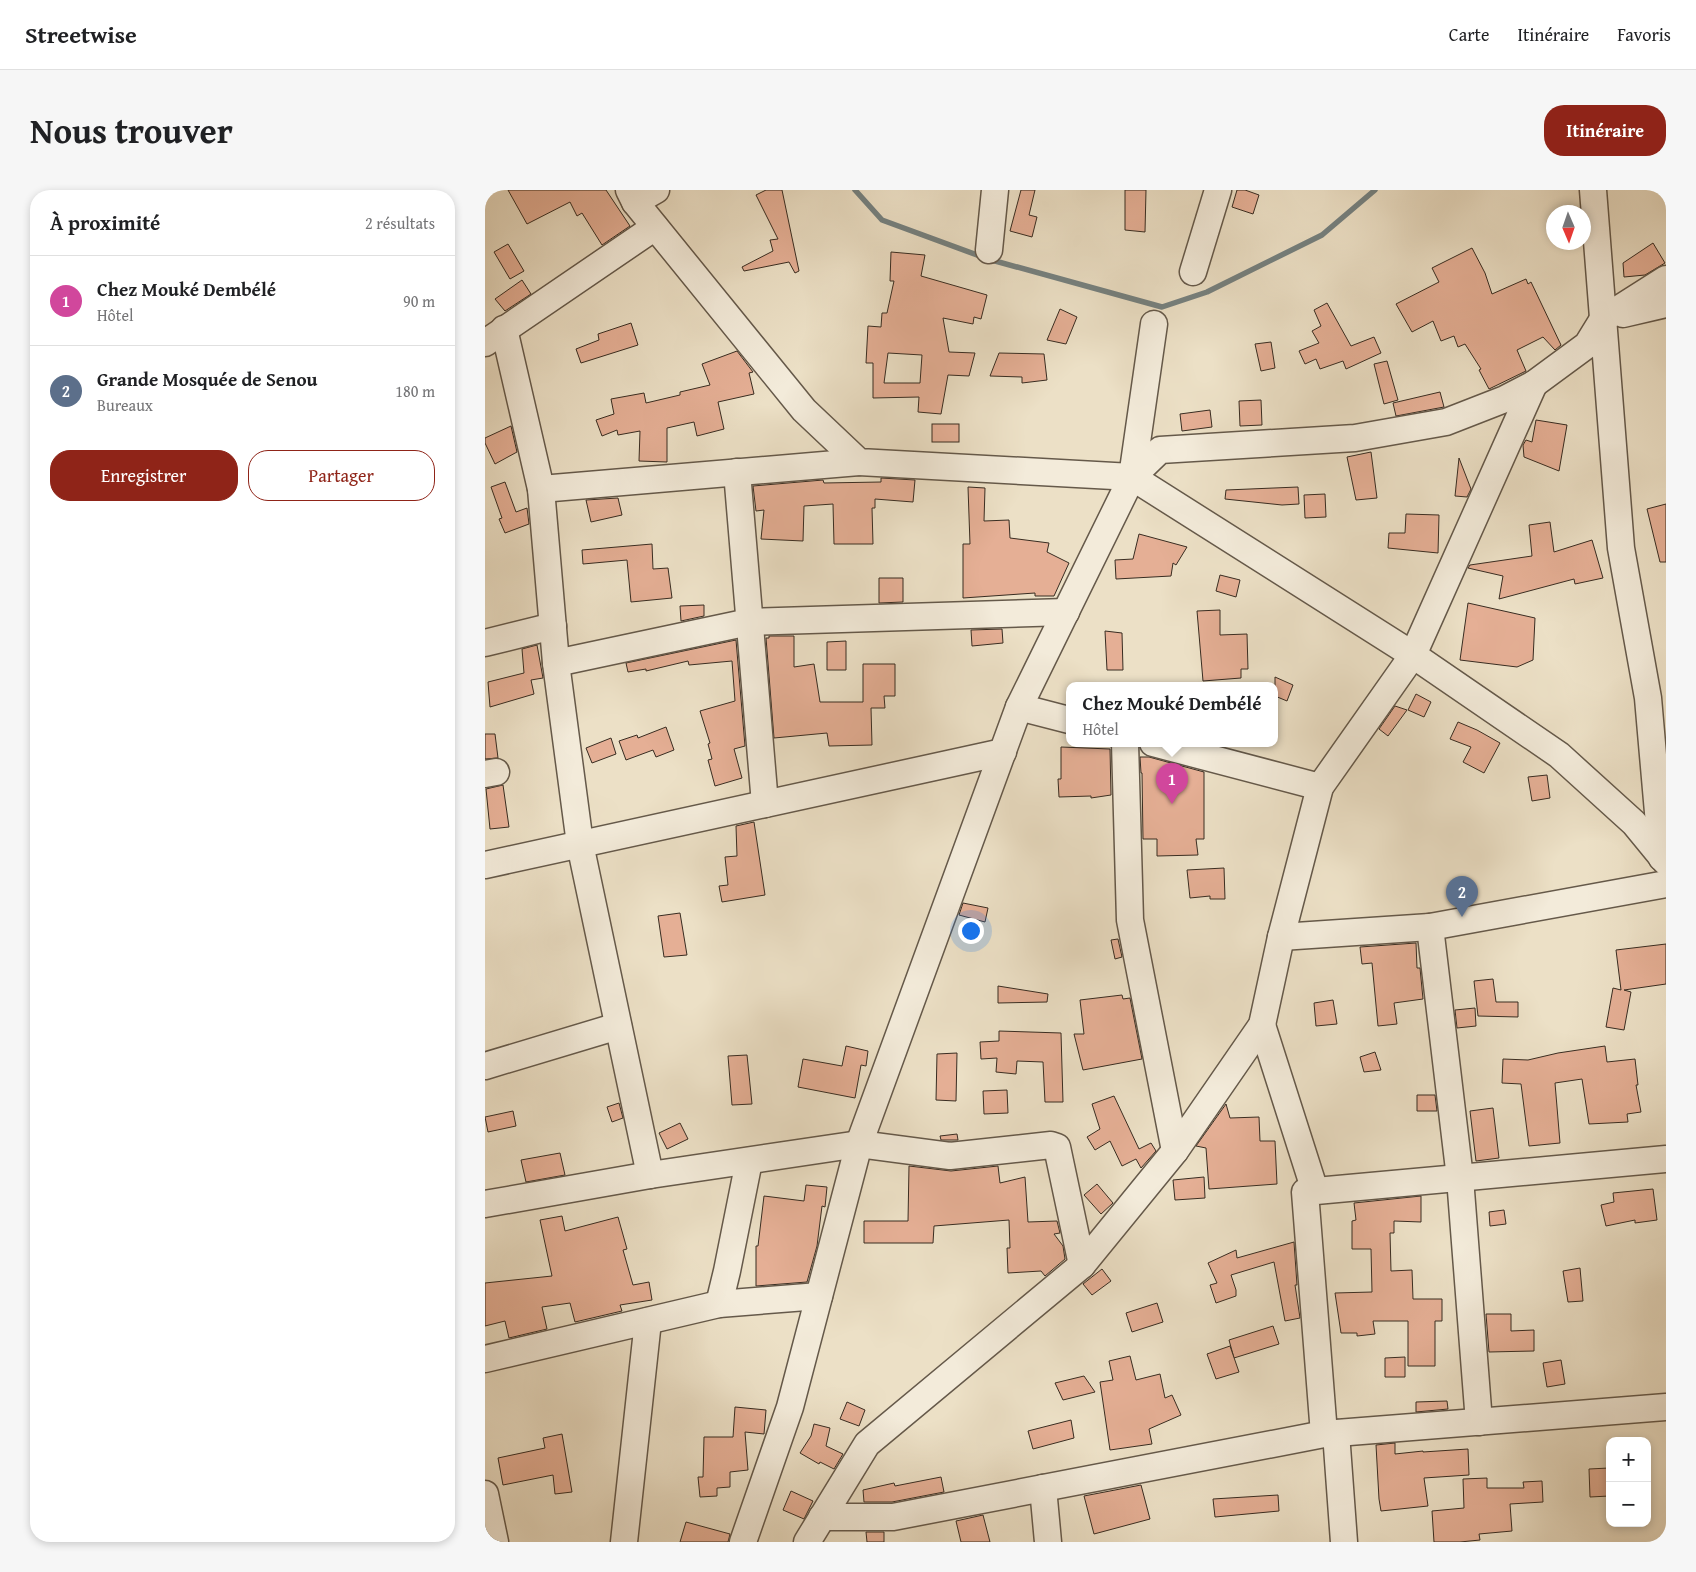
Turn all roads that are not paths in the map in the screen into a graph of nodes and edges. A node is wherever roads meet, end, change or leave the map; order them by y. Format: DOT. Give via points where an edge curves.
graph roads {
  1 [pos="995,190"];
  2 [pos="1218,190"];
  3 [pos="1593,190"];
  4 [pos="640,194"];
  5 [pos="655,227"];
  6 [pos="989,250"];
  7 [pos="1193,272"];
  8 [pos="1666,279"];
  9 [pos="1666,304"];
  10 [pos="1603,319"];
  11 [pos="1154,324"];
  12 [pos="495,336"];
  13 [pos="1534,384"];
  14 [pos="859,462"];
  15 [pos="737,472"];
  16 [pos="1132,477"];
  17 [pos="541,489"];
  18 [pos="1066,612"];
  19 [pos="749,622"];
  20 [pos="553,626"];
  21 [pos="485,643"];
  22 [pos="1413,655"];
  23 [pos="556,663"];
  24 [pos="1019,707"];
  25 [pos="1066,719"];
  26 [pos="1125,747"];
  27 [pos="1168,747"];
  28 [pos="1003,752"];
  29 [pos="1320,788"];
  30 [pos="765,804"];
  31 [pos="580,844"];
  32 [pos="1665,859"];
  33 [pos="485,865"];
  34 [pos="1666,884"];
  35 [pos="1430,927"];
  36 [pos="1281,937"];
  37 [pos="1262,1025"];
  38 [pos="618,1026"];
  39 [pos="485,1066"];
  40 [pos="859,1144"];
  41 [pos="1175,1150"];
  42 [pos="1666,1159"];
  43 [pos="749,1160"];
  44 [pos="650,1175"];
  45 [pos="1460,1178"];
  46 [pos="1315,1191"];
  47 [pos="485,1204"];
  48 [pos="1082,1265"];
  49 [pos="819,1296"];
  50 [pos="719,1304"];
  51 [pos="648,1321"];
  52 [pos="485,1359"];
  53 [pos="1666,1407"];
  54 [pos="1479,1422"];
  55 [pos="1330,1433"];
  56 [pos="1043,1488"];
  57 [pos="485,1494"];
  58 [pos="822,1517"];
  59 [pos="495,1542"];
  60 [pos="624,1542"];
  61 [pos="743,1542"];
  62 [pos="807,1542"];
  63 [pos="1048,1542"];
  64 [pos="1344,1542"];
  1 -- 6 [label="street"];
  2 -- 7 [label="street"];
  3 -- 10 [label="street"];
  4 -- 5 [label="street"];
  5 -- 12 [label="street"];
  5 -- 14 [label="street" via="804,410"];
  8 -- 10 [label="street"];
  9 -- 10 [label="street"];
  10 -- 13 [label="street" via="1587,345"];
  10 -- 32 [label="street" via="1621,548 1648,698"];
  11 -- 16 [label="street"];
  12 -- 17 [label="street"];
  13 -- 16 [label="street" via="1505,399 1437,424 1355,438 1160,450"];
  13 -- 22 [label="street"];
  14 -- 15 [label="street"];
  14 -- 16 [label="street"];
  15 -- 17 [label="street"];
  15 -- 19 [label="street"];
  16 -- 18 [label="street"];
  16 -- 22 [label="street"];
  17 -- 20 [label="street"];
  18 -- 19 [label="street"];
  18 -- 24 [label="street"];
  19 -- 23 [label="street"];
  19 -- 30 [label="street"];
  20 -- 21 [label="street"];
  20 -- 23 [label="street"];
  22 -- 29 [label="street"];
  22 -- 32 [label="street" via="1559,756 1634,823"];
  23 -- 31 [label="street"];
  24 -- 25 [label="street"];
  24 -- 28 [label="street"];
  26 -- 41 [label="street" via="1130,920"];
  27 -- 29 [label="street"];
  28 -- 30 [label="street"];
  28 -- 40 [label="street"];
  29 -- 36 [label="street"];
  30 -- 31 [label="street"];
  31 -- 33 [label="street"];
  31 -- 38 [label="street"];
  34 -- 35 [label="street"];
  35 -- 36 [label="street"];
  35 -- 45 [label="street"];
  36 -- 37 [label="street"];
  37 -- 41 [label="street"];
  37 -- 46 [label="street"];
  38 -- 39 [label="street"];
  38 -- 44 [label="street"];
  40 -- 43 [label="street"];
  40 -- 48 [label="street" via="951,1156 1051,1145 1057,1147"];
  40 -- 49 [label="street"];
  41 -- 48 [label="street"];
  42 -- 45 [label="street"];
  43 -- 44 [label="street"];
  43 -- 50 [label="street"];
  44 -- 47 [label="street"];
  45 -- 46 [label="street"];
  45 -- 54 [label="street"];
  46 -- 55 [label="street" via="1305,1192"];
  48 -- 58 [label="street" via="867,1444"];
  49 -- 50 [label="street"];
  49 -- 61 [label="street" via="790,1407"];
  50 -- 51 [label="street"];
  51 -- 52 [label="street"];
  51 -- 60 [label="street"];
  53 -- 54 [label="street"];
  54 -- 55 [label="street"];
  55 -- 56 [label="street"];
  55 -- 64 [label="street"];
  56 -- 58 [label="street" via="893,1516"];
  56 -- 63 [label="street"];
  57 -- 59 [label="street"];
  58 -- 62 [label="street"];
}
